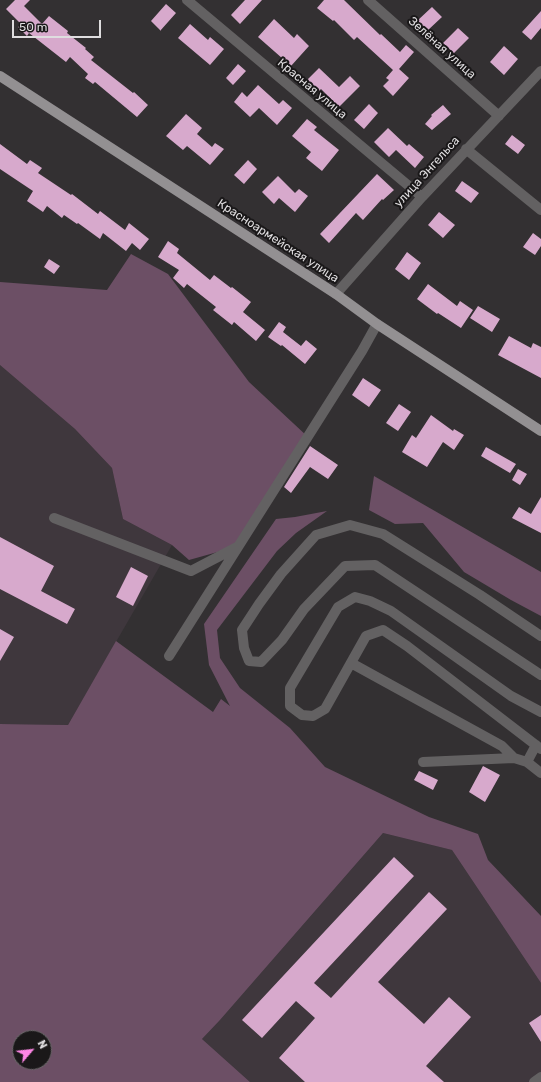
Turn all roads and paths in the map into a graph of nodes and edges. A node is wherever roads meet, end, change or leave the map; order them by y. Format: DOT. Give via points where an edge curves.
graph roads {
  1 [pos="187,0"];
  2 [pos="368,0"];
  3 [pos="541,71"];
  4 [pos="0,76"];
  5 [pos="499,116"];
  6 [pos="466,149"];
  7 [pos="422,197"];
  8 [pos="541,210"];
  9 [pos="336,294"];
  10 [pos="377,324"];
  11 [pos="541,431"];
  12 [pos="54,518"];
  13 [pos="239,546"];
  14 [pos="541,636"];
  15 [pos="169,656"];
  16 [pos="351,663"];
  17 [pos="541,675"];
  18 [pos="541,712"];
  19 [pos="539,747"];
  20 [pos="514,758"];
  21 [pos="423,762"];
  22 [pos="527,762"];
  23 [pos="541,772"];
  24 [pos="541,1077"];
  25 [pos="534,1082"];
  1 -- 7 [label="street, Красная улица"];
  2 -- 5 [label="street, Зелёная улица"];
  3 -- 5 [label="street, улица Энгельса"];
  4 -- 9 [label="main road, Красноармейская улица"];
  5 -- 6 [label="street, улица Энгельса"];
  6 -- 7 [label="street, улица Энгельса"];
  6 -- 8 [label="street"];
  7 -- 9 [label="street, улица Энгельса"];
  9 -- 10 [label="main road, Красноармейская улица"];
  10 -- 11 [label="main road, Красноармейская улица"];
  10 -- 13 [label="street"];
  12 -- 13 [label="street" via="191,571"];
  13 -- 15 [label="street"];
  14 -- 17 [label="street" via="383,534 350,525 316,535 282,574 242,630 244,648 249,661 261,662 282,640 304,609 345,566 375,565"];
  16 -- 18 [label="street" via="325,709 313,716 302,715 290,706 290,688 338,607 355,597 391,611 512,696"];
  16 -- 19 [label="street" via="366,636 383,630"];
  16 -- 20 [label="street" via="502,746"];
  19 -- 22 [label="street"];
  20 -- 21 [label="street"];
  20 -- 22 [label="street"];
  22 -- 23 [label="street"];
  24 -- 25 [label="street"];
}
